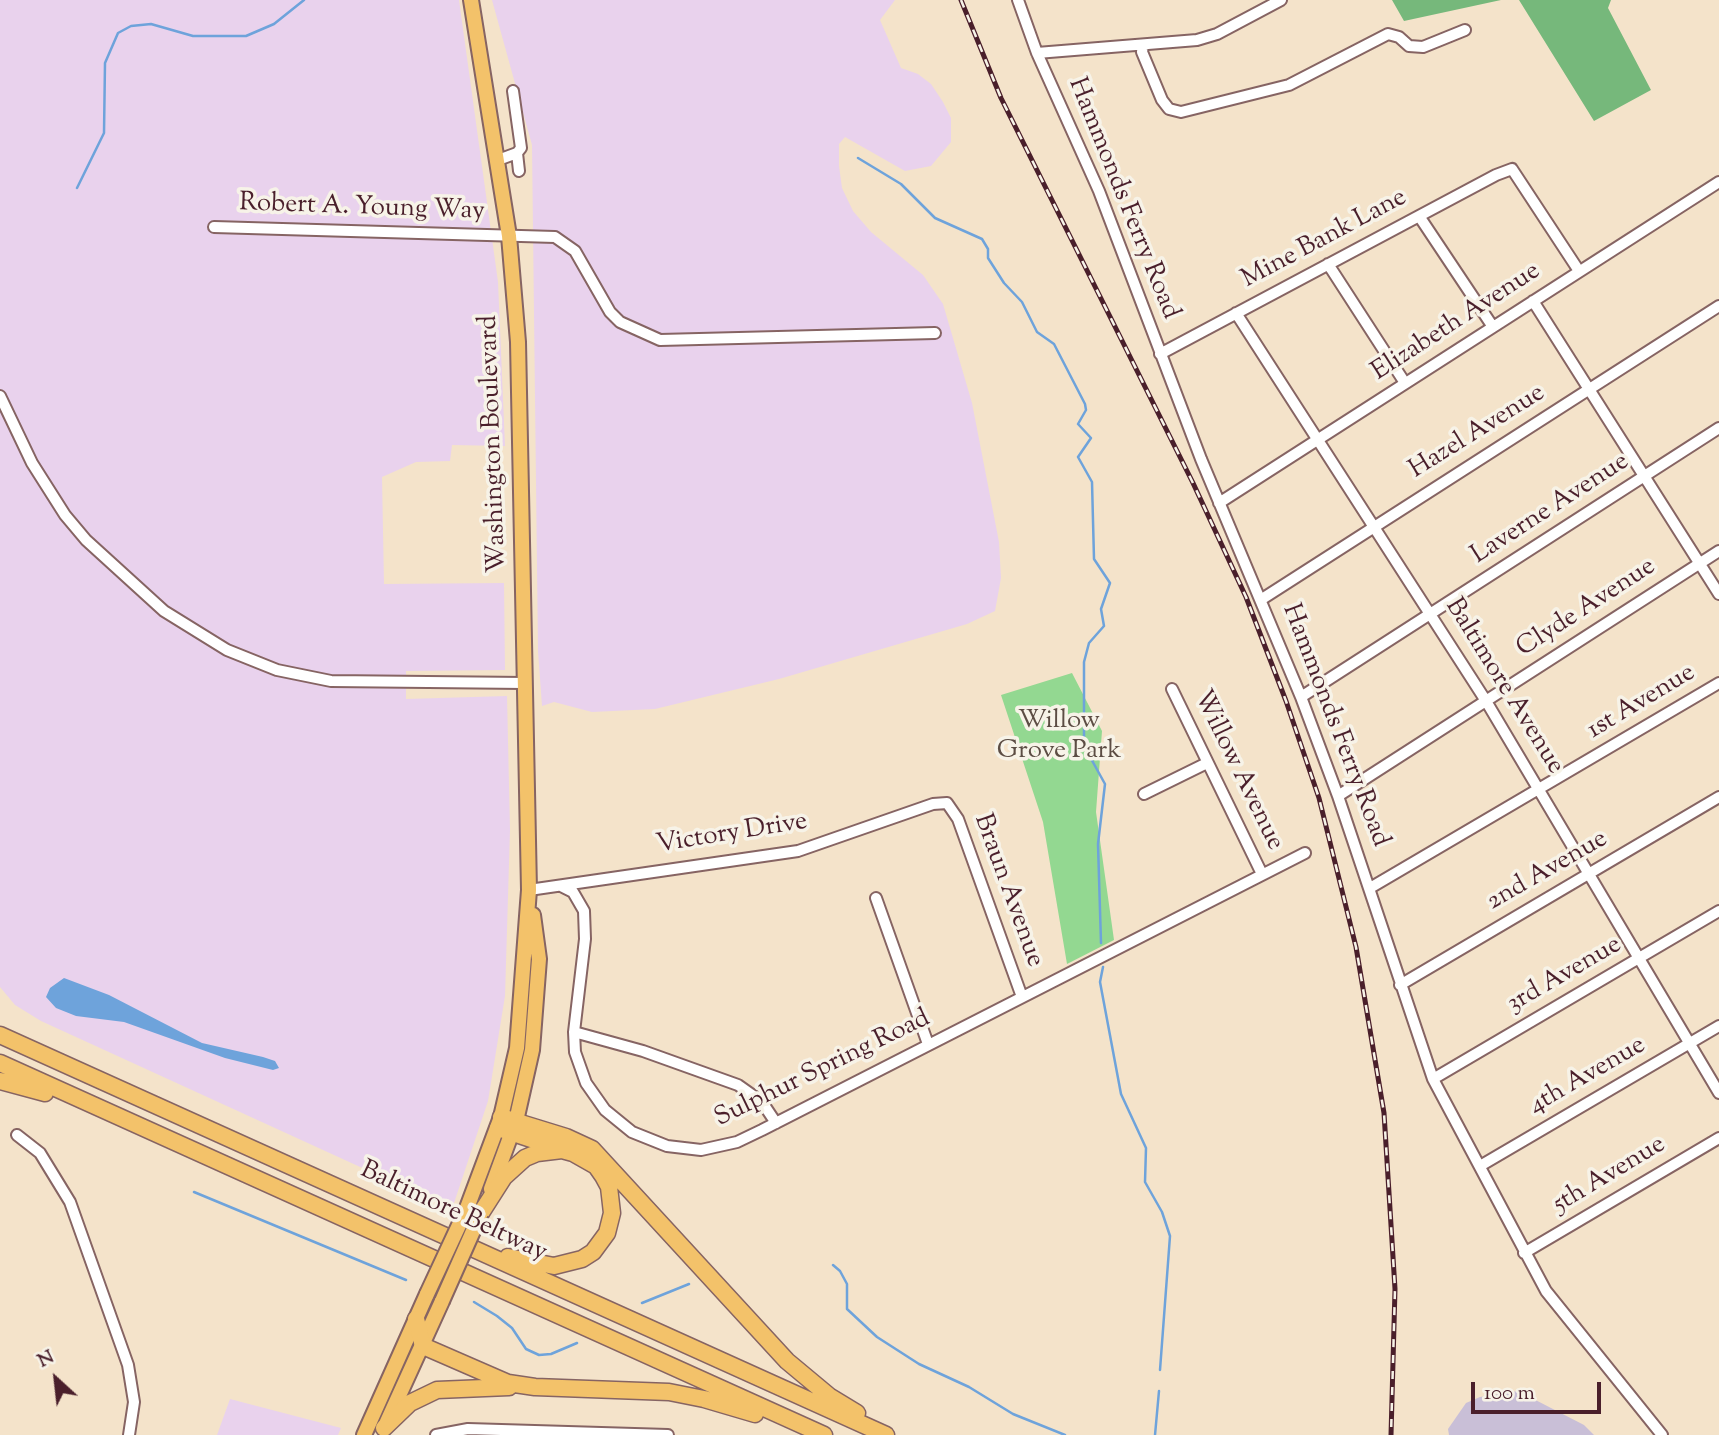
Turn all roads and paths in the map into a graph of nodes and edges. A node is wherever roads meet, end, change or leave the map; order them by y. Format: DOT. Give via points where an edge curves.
graph roads {
  1 [pos="471,0"];
  2 [pos="1018,0"];
  3 [pos="1282,0"];
  4 [pos="1465,30"];
  5 [pos="1143,45"];
  6 [pos="1037,53"];
  7 [pos="513,91"];
  8 [pos="517,153"];
  9 [pos="498,160"];
  10 [pos="519,171"];
  11 [pos="1719,182"];
  12 [pos="1419,216"];
  13 [pos="214,227"];
  14 [pos="509,236"];
  15 [pos="1328,264"];
  16 [pos="1580,271"];
  17 [pos="1533,301"];
  18 [pos="1719,306"];
  19 [pos="1236,313"];
  20 [pos="1493,327"];
  21 [pos="935,334"];
  22 [pos="1160,354"];
  23 [pos="1405,383"];
  24 [pos="1589,389"];
  25 [pos="0,396"];
  26 [pos="1719,428"];
  27 [pos="1318,439"];
  28 [pos="1645,476"];
  29 [pos="1219,503"];
  30 [pos="1374,526"];
  31 [pos="1719,551"];
  32 [pos="1700,564"];
  33 [pos="1719,594"];
  34 [pos="1262,599"];
  35 [pos="1430,614"];
  36 [pos="525,683"];
  37 [pos="1719,683"];
  38 [pos="1172,689"];
  39 [pos="1301,697"];
  40 [pos="1486,701"];
  41 [pos="1207,763"];
  42 [pos="1540,789"];
  43 [pos="1144,794"];
  44 [pos="1338,796"];
  45 [pos="1719,797"];
  46 [pos="947,803"];
  47 [pos="1305,853"];
  48 [pos="1262,874"];
  49 [pos="1589,874"];
  50 [pos="561,886"];
  51 [pos="1370,888"];
  52 [pos="529,890"];
  53 [pos="876,898"];
  54 [pos="1719,911"];
  55 [pos="1640,958"];
  56 [pos="1400,985"];
  57 [pos="1022,996"];
  58 [pos="1719,1026"];
  59 [pos="574,1032"];
  60 [pos="0,1035"];
  61 [pos="1690,1043"];
  62 [pos="928,1044"];
  63 [pos="0,1063"];
  64 [pos="1433,1079"];
  65 [pos="0,1081"];
  66 [pos="1719,1093"];
  67 [pos="115,1116"];
  68 [pos="776,1123"];
  69 [pos="507,1125"];
  70 [pos="17,1135"];
  71 [pos="1719,1139"];
  72 [pos="562,1150"];
  73 [pos="1480,1166"];
  74 [pos="474,1210"];
  75 [pos="464,1246"];
  76 [pos="1524,1253"];
  77 [pos="416,1319"];
  78 [pos="423,1346"];
  79 [pos="535,1387"];
  80 [pos="383,1431"];
  81 [pos="129,1435"];
  82 [pos="364,1435"];
  83 [pos="436,1435"];
  84 [pos="668,1435"];
  85 [pos="817,1435"];
  86 [pos="824,1435"];
  87 [pos="886,1435"];
  88 [pos="895,1435"];
  89 [pos="1662,1435"];
  1 -- 9 [label="main road, Washington Boulevard"];
  2 -- 6 [label="street, Hammonds Ferry Road"];
  3 -- 5 [label="street" via="1207,38"];
  4 -- 5 [label="street" via="1423,47 1409,46 1394,34 1378,37 1289,85 1181,112 1169,109 1162,100"];
  5 -- 6 [label="street"];
  6 -- 22 [label="street, Hammonds Ferry Road" via="1099,193"];
  7 -- 8 [label="street" via="521,142"];
  8 -- 9 [label="street"];
  8 -- 10 [label="street"];
  9 -- 14 [label="main road, Washington Boulevard"];
  11 -- 16 [label="street, Elizabeth Avenue"];
  12 -- 15 [label="street, Mine Bank Lane"];
  12 -- 16 [label="street, Mine Bank Lane" via="1512,169"];
  12 -- 20 [label="street"];
  13 -- 14 [label="street, Robert A. Young Way"];
  14 -- 21 [label="street, Robert A. Young Way" via="565,241 610,312 620,322 660,340"];
  14 -- 36 [label="main road, Washington Boulevard" via="519,354"];
  15 -- 19 [label="street, Mine Bank Lane"];
  15 -- 23 [label="street"];
  16 -- 17 [label="street, Elizabeth Avenue"];
  17 -- 20 [label="street, Elizabeth Avenue"];
  17 -- 24 [label="street"];
  18 -- 24 [label="street, Hazel Avenue"];
  19 -- 22 [label="street, Mine Bank Lane"];
  19 -- 27 [label="street, Baltimore Avenue"];
  20 -- 23 [label="street, Elizabeth Avenue"];
  22 -- 29 [label="street, Hammonds Ferry Road"];
  23 -- 27 [label="street, Elizabeth Avenue"];
  24 -- 28 [label="street"];
  24 -- 30 [label="street, Hazel Avenue"];
  25 -- 36 [label="street" via="37,472 86,540 155,605 227,650 277,670 331,681"];
  26 -- 28 [label="street, Laverne Avenue"];
  27 -- 29 [label="street, Elizabeth Avenue"];
  27 -- 30 [label="street, Baltimore Avenue"];
  28 -- 32 [label="street"];
  28 -- 35 [label="street, Laverne Avenue"];
  29 -- 34 [label="street, Hammonds Ferry Road"];
  30 -- 34 [label="street, Hazel Avenue"];
  30 -- 35 [label="street, Baltimore Avenue"];
  31 -- 32 [label="street, Clyde Avenue"];
  32 -- 33 [label="street"];
  32 -- 40 [label="street, Clyde Avenue"];
  34 -- 39 [label="street, Hammonds Ferry Road"];
  35 -- 39 [label="street, Laverne Avenue"];
  35 -- 40 [label="street, Baltimore Avenue"];
  36 -- 52 [label="main road, Washington Boulevard"];
  37 -- 42 [label="street, 1st Avenue"];
  38 -- 41 [label="street, Willow Avenue"];
  39 -- 44 [label="street, Hammonds Ferry Road"];
  40 -- 42 [label="street, Baltimore Avenue"];
  40 -- 44 [label="street, Clyde Avenue"];
  41 -- 43 [label="street"];
  41 -- 48 [label="street, Willow Avenue"];
  42 -- 49 [label="street, Baltimore Avenue"];
  42 -- 51 [label="street, 1st Avenue"];
  44 -- 51 [label="street, Hammonds Ferry Road"];
  45 -- 49 [label="street, 2nd Avenue"];
  46 -- 50 [label="street, Victory Drive" via="922,807 798,851"];
  46 -- 57 [label="street, Braun Avenue" via="958,819"];
  47 -- 48 [label="street, Sulphur Spring Road"];
  48 -- 57 [label="street, Sulphur Spring Road"];
  49 -- 55 [label="street, Baltimore Avenue"];
  49 -- 56 [label="street, 2nd Avenue"];
  50 -- 52 [label="street"];
  50 -- 59 [label="street, Sulphur Spring Road" via="581,902 586,925"];
  51 -- 56 [label="street, Hammonds Ferry Road"];
  52 -- 69 [label="main road, Washington Boulevard" via="538,960 537,1007 532,1050"];
  53 -- 62 [label="street"];
  54 -- 55 [label="street, 3rd Avenue"];
  55 -- 61 [label="street, Baltimore Avenue"];
  55 -- 64 [label="street, 3rd Avenue"];
  56 -- 64 [label="street, Hammonds Ferry Road"];
  57 -- 62 [label="street, Sulphur Spring Road"];
  58 -- 61 [label="street, 4th Avenue"];
  59 -- 68 [label="street" via="643,1051 738,1086 762,1102"];
  59 -- 68 [label="street, Sulphur Spring Road" via="580,1068 594,1096 617,1122 653,1142 701,1150 737,1142"];
  60 -- 75 [label="highway, Baltimore Beltway"];
  61 -- 66 [label="street, Baltimore Avenue"];
  61 -- 73 [label="street, 4th Avenue"];
  62 -- 68 [label="street, Sulphur Spring Road"];
  63 -- 67 [label="highway, Baltimore Beltway"];
  64 -- 73 [label="street, Hammonds Ferry Road"];
  65 -- 67 [label="highway"];
  67 -- 86 [label="highway, Baltimore Beltway"];
  69 -- 72 [label="highway"];
  69 -- 74 [label="main road, Washington Boulevard"];
  69 -- 88 [label="highway" via="592,1149 787,1361 829,1396"];
  70 -- 81 [label="street" via="40,1153 70,1202 128,1365 134,1402"];
  71 -- 76 [label="street, 5th Avenue"];
  72 -- 74 [label="highway" via="525,1158"];
  72 -- 75 [label="highway" via="596,1166 609,1187 611,1223 593,1252 554,1266"];
  73 -- 76 [label="street, Hammonds Ferry Road"];
  74 -- 77 [label="main road, Washington Boulevard, bridge"];
  74 -- 78 [label="main road, Washington Boulevard, bridge"];
  75 -- 87 [label="highway, Baltimore Beltway"];
  76 -- 89 [label="street, Hammonds Ferry Road" via="1546,1291"];
  77 -- 78 [label="highway"];
  77 -- 82 [label="main road, Washington Boulevard"];
  78 -- 79 [label="highway" via="497,1379"];
  78 -- 80 [label="main road, Washington Boulevard"];
  79 -- 80 [label="highway" via="437,1390 410,1403"];
  79 -- 85 [label="highway" via="669,1392"];
  83 -- 84 [label="street" via="468,1429"];
}
